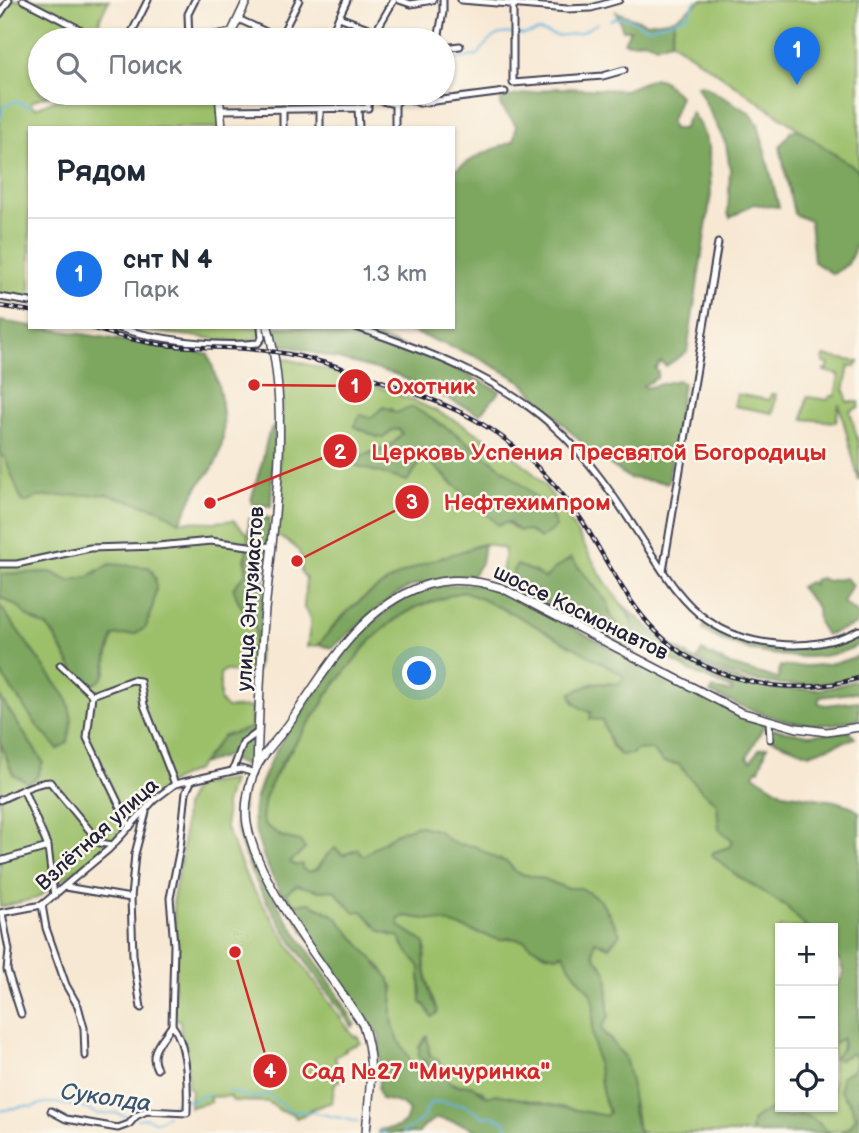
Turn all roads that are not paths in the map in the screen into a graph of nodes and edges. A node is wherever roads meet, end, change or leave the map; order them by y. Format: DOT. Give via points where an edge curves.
graph roads {
  1 [pos="9,0"];
  2 [pos="23,0"];
  3 [pos="148,0"];
  4 [pos="195,0"];
  5 [pos="247,0"];
  6 [pos="299,0"];
  7 [pos="347,0"];
  8 [pos="396,0"];
  9 [pos="433,0"];
  10 [pos="443,0"];
  11 [pos="461,0"];
  12 [pos="619,0"];
  13 [pos="512,2"];
  14 [pos="0,14"];
  15 [pos="339,17"];
  16 [pos="238,19"];
  17 [pos="77,28"];
  18 [pos="134,28"];
  19 [pos="188,28"];
  20 [pos="234,28"];
  21 [pos="256,28"];
  22 [pos="286,28"];
  23 [pos="334,28"];
  24 [pos="368,28"];
  25 [pos="378,28"];
  26 [pos="440,28"];
  27 [pos="460,46"];
  28 [pos="455,47"];
  29 [pos="624,70"];
  30 [pos="505,92"];
  31 [pos="455,97"];
  32 [pos="220,105"];
  33 [pos="369,105"];
  34 [pos="397,105"];
  35 [pos="283,108"];
  36 [pos="358,108"];
  37 [pos="220,110"];
  38 [pos="320,110"];
  39 [pos="222,126"];
  40 [pos="284,126"];
  41 [pos="320,126"];
  42 [pos="359,126"];
  43 [pos="395,126"];
  44 [pos="718,243"];
  45 [pos="0,296"];
  46 [pos="28,302"];
  47 [pos="126,329"];
  48 [pos="261,329"];
  49 [pos="269,329"];
  50 [pos="362,329"];
  51 [pos="272,546"];
  52 [pos="0,564"];
  53 [pos="663,572"];
  54 [pos="859,630"];
  55 [pos="60,665"];
  56 [pos="92,695"];
  57 [pos="769,721"];
  58 [pos="859,727"];
  59 [pos="258,732"];
  60 [pos="770,739"];
  61 [pos="256,769"];
  62 [pos="233,770"];
  63 [pos="192,780"];
  64 [pos="175,784"];
  65 [pos="24,791"];
  66 [pos="0,800"];
  67 [pos="147,809"];
  68 [pos="130,827"];
  69 [pos="113,845"];
  70 [pos="48,847"];
  71 [pos="0,861"];
  72 [pos="65,887"];
  73 [pos="54,896"];
  74 [pos="131,898"];
  75 [pos="43,905"];
  76 [pos="1,913"];
  77 [pos="141,1008"];
  78 [pos="21,1014"];
  79 [pos="172,1025"];
  80 [pos="85,1056"];
  81 [pos="157,1069"];
  82 [pos="51,1111"];
  83 [pos="366,1133"];
  1 -- 14 [label="street"];
  2 -- 17 [label="street"];
  3 -- 18 [label="street"];
  4 -- 19 [label="street"];
  5 -- 16 [label="main road"];
  6 -- 22 [label="street"];
  7 -- 15 [label="street"];
  8 -- 9 [label="street" via="411,4"];
  8 -- 25 [label="street"];
  10 -- 26 [label="street"];
  11 -- 13 [label="street"];
  12 -- 13 [label="street" via="567,9"];
  13 -- 29 [label="street" via="513,83 603,76"];
  15 -- 23 [label="street"];
  15 -- 24 [label="street"];
  16 -- 20 [label="main road"];
  16 -- 21 [label="street"];
  27 -- 28 [label="street"];
  30 -- 31 [label="street"];
  32 -- 37 [label="main road"];
  33 -- 36 [label="street"];
  34 -- 43 [label="street"];
  35 -- 37 [label="street"];
  35 -- 38 [label="street"];
  35 -- 40 [label="street"];
  36 -- 38 [label="street"];
  36 -- 42 [label="street"];
  37 -- 39 [label="main road"];
  38 -- 41 [label="street"];
  44 -- 53 [label="street"];
  45 -- 46 [label="street"];
  47 -- 48 [label="street" via="229,344 258,343"];
  49 -- 51 [label="main road, улица Энтузиастов" via="280,403"];
  50 -- 53 [label="street" via="436,355 495,384 551,424 603,481"];
  51 -- 52 [label="street" via="211,541 90,548"];
  51 -- 59 [label="main road, улица Энтузиастов"];
  53 -- 54 [label="street" via="676,591 708,620 751,640 805,645"];
  55 -- 56 [label="street"];
  56 -- 64 [label="street" via="140,681 144,705"];
  56 -- 68 [label="street" via="87,738"];
  57 -- 58 [label="main road, шоссе Космонавтов" via="827,732"];
  57 -- 60 [label="street"];
  57 -- 61 [label="main road, шоссе Космонавтов" via="740,712 502,588 464,579 440,581 410,591 362,626"];
  59 -- 61 [label="main road, улица Энтузиастов"];
  59 -- 62 [label="street" via="243,743"];
  61 -- 62 [label="street, Взлётная улица"];
  61 -- 83 [label="main road, шоссе Космонавтов" via="247,821 263,871 363,1026 370,1045"];
  62 -- 63 [label="street, Взлётная улица"];
  63 -- 64 [label="street, Взлётная улица"];
  63 -- 79 [label="street" via="186,792 170,898"];
  64 -- 67 [label="street, Взлётная улица"];
  65 -- 66 [label="street"];
  65 -- 69 [label="street" via="50,782 100,843"];
  65 -- 70 [label="street"];
  67 -- 68 [label="street, Взлётная улица"];
  67 -- 74 [label="street" via="135,854"];
  68 -- 69 [label="street, Взлётная улица"];
  69 -- 72 [label="street, Взлётная улица"];
  70 -- 71 [label="street"];
  70 -- 73 [label="street"];
  72 -- 73 [label="street, Взлётная улица"];
  72 -- 74 [label="street"];
  73 -- 75 [label="street, Взлётная улица"];
  74 -- 77 [label="street"];
  75 -- 76 [label="street, Взлётная улица"];
  75 -- 80 [label="street" via="46,928 78,1006"];
  76 -- 78 [label="street" via="9,950 7,970"];
  79 -- 81 [label="street" via="156,1046"];
  79 -- 82 [label="street" via="180,1035 185,1057 187,1114 147,1111 118,1128 66,1119"];
}
